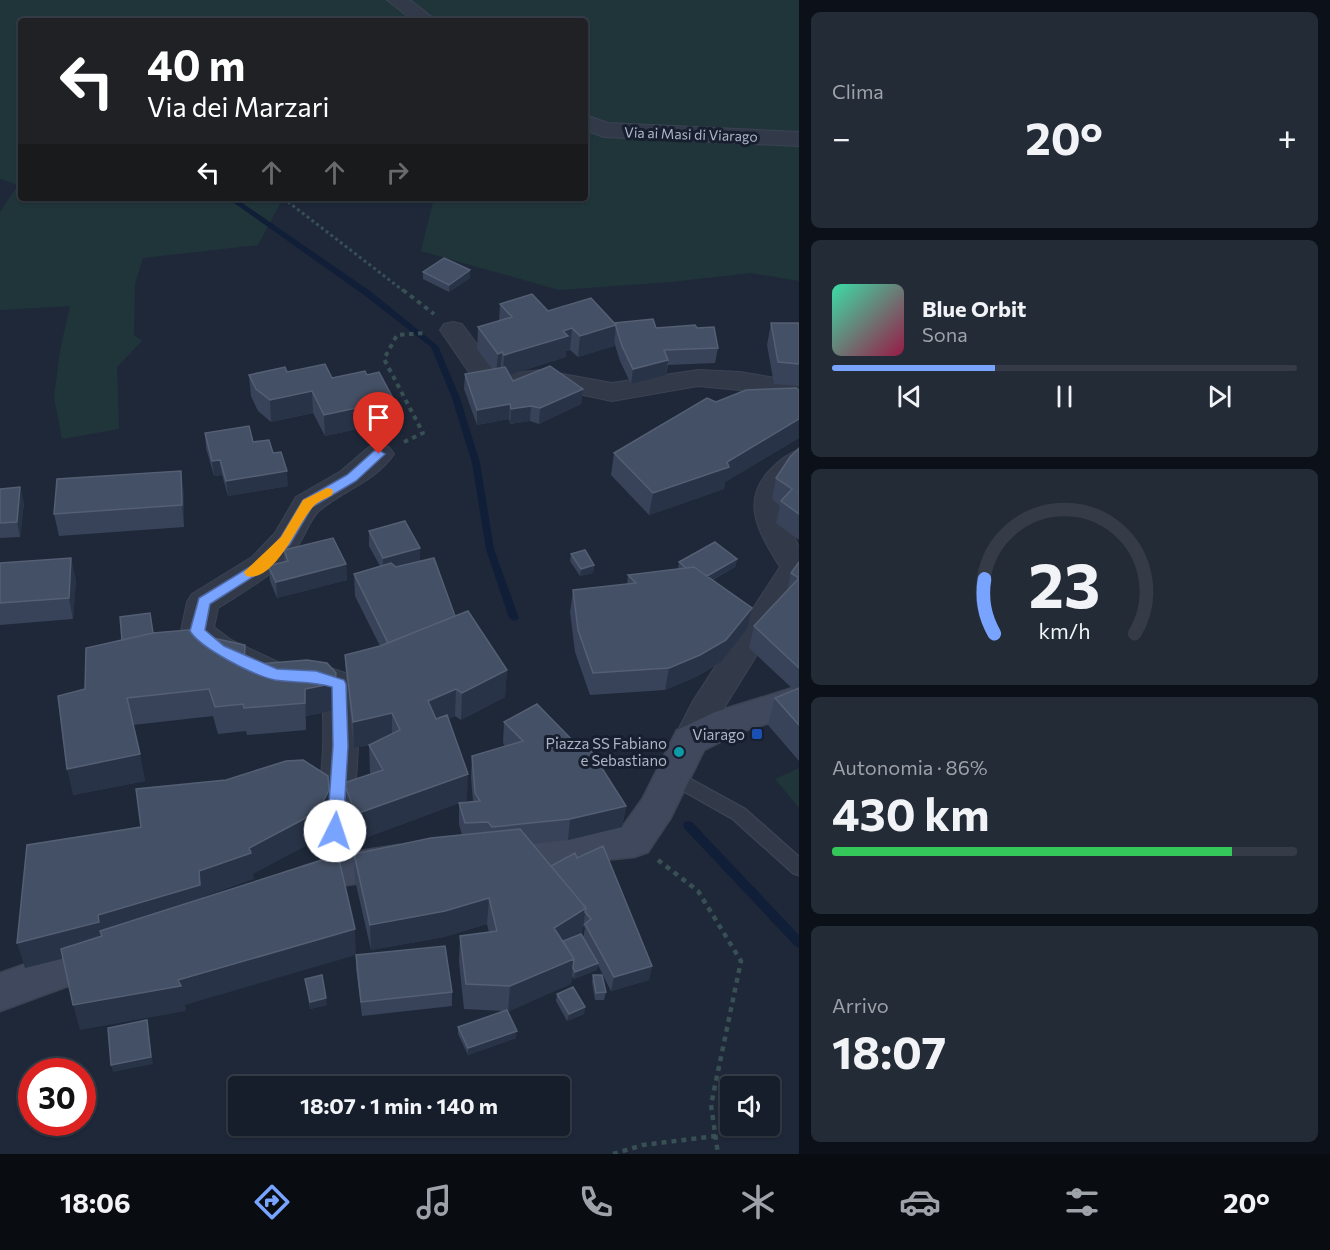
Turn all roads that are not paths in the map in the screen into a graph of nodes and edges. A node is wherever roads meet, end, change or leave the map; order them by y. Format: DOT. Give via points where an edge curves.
graph roads {
  1 [pos="397,0"];
  2 [pos="423,18"];
  3 [pos="588,123"];
  4 [pos="799,140"];
  5 [pos="442,331"];
  6 [pos="799,391"];
  7 [pos="379,454"];
  8 [pos="799,460"];
  9 [pos="797,565"];
  10 [pos="799,700"];
  11 [pos="690,740"];
  12 [pos="672,776"];
  13 [pos="799,868"];
  14 [pos="341,870"];
  15 [pos="264,897"];
  16 [pos="143,941"];
  17 [pos="0,992"];
  1 -- 2 [label="street"];
  3 -- 4 [label="street, Via ai Masi di Viarago" via="604,130"];
  5 -- 6 [label="street" via="485,375 501,380 540,378 612,392 698,378"];
  7 -- 14 [label="street" via="351,478 307,504 286,540 262,565 204,602 197,631 219,649 276,675 316,676 339,684 341,746 335,831"];
  8 -- 9 [label="street" via="773,484 767,501 776,533"];
  9 -- 11 [label="street"];
  10 -- 11 [label="street" via="728,722"];
  11 -- 12 [label="street"];
  12 -- 13 [label="lane" via="739,814"];
  12 -- 14 [label="street" via="657,808 634,841"];
  14 -- 15 [label="street"];
  16 -- 17 [label="street"];
}
